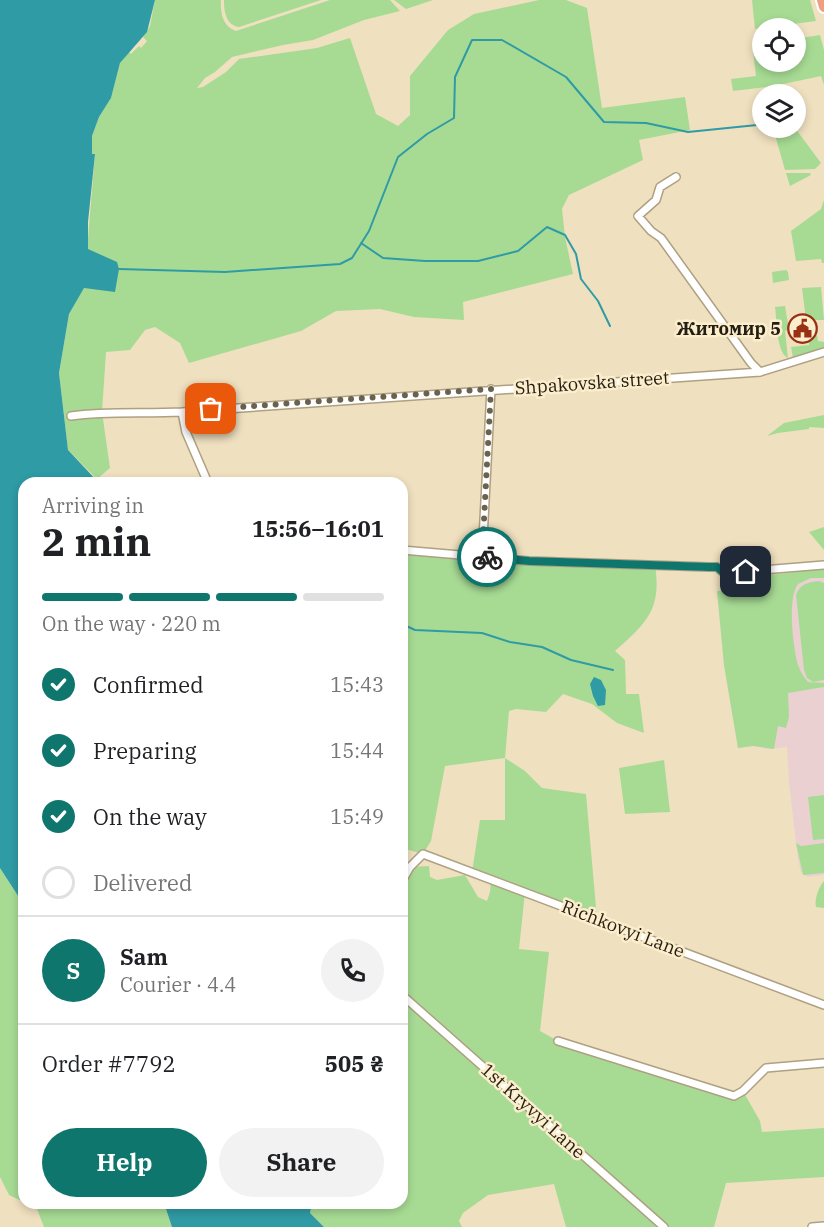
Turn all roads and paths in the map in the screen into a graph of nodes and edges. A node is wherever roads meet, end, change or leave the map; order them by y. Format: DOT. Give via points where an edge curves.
graph roads {
  1 [pos="822,0"];
  2 [pos="824,7"];
  3 [pos="676,177"];
  4 [pos="824,352"];
  5 [pos="760,372"];
  6 [pos="491,389"];
  7 [pos="182,412"];
  8 [pos="71,416"];
  9 [pos="205,477"];
  10 [pos="408,551"];
  11 [pos="482,557"];
  12 [pos="824,566"];
  13 [pos="408,870"];
  14 [pos="408,1000"];
  15 [pos="824,1005"];
  16 [pos="558,1041"];
  17 [pos="824,1063"];
  18 [pos="824,1226"];
  19 [pos="663,1227"];
  20 [pos="812,1227"];
  1 -- 2 [label="main road"];
  3 -- 5 [label="street" via="660,187 656,200 638,216 661,238"];
  4 -- 5 [label="street, Shpakovska street"];
  5 -- 6 [label="street, Shpakovska street"];
  6 -- 7 [label="street, Shpakovska street"];
  6 -- 11 [label="street"];
  7 -- 8 [label="street, Shpakovska street"];
  7 -- 9 [label="street" via="186,432"];
  10 -- 11 [label="street"];
  11 -- 12 [label="street" via="717,567 724,573"];
  13 -- 15 [label="street, Richkovyi Lane" via="423,854"];
  14 -- 19 [label="street, 1st Kryvyi Lane"];
  16 -- 17 [label="street" via="734,1096 765,1068"];
  18 -- 20 [label="street"];
}
